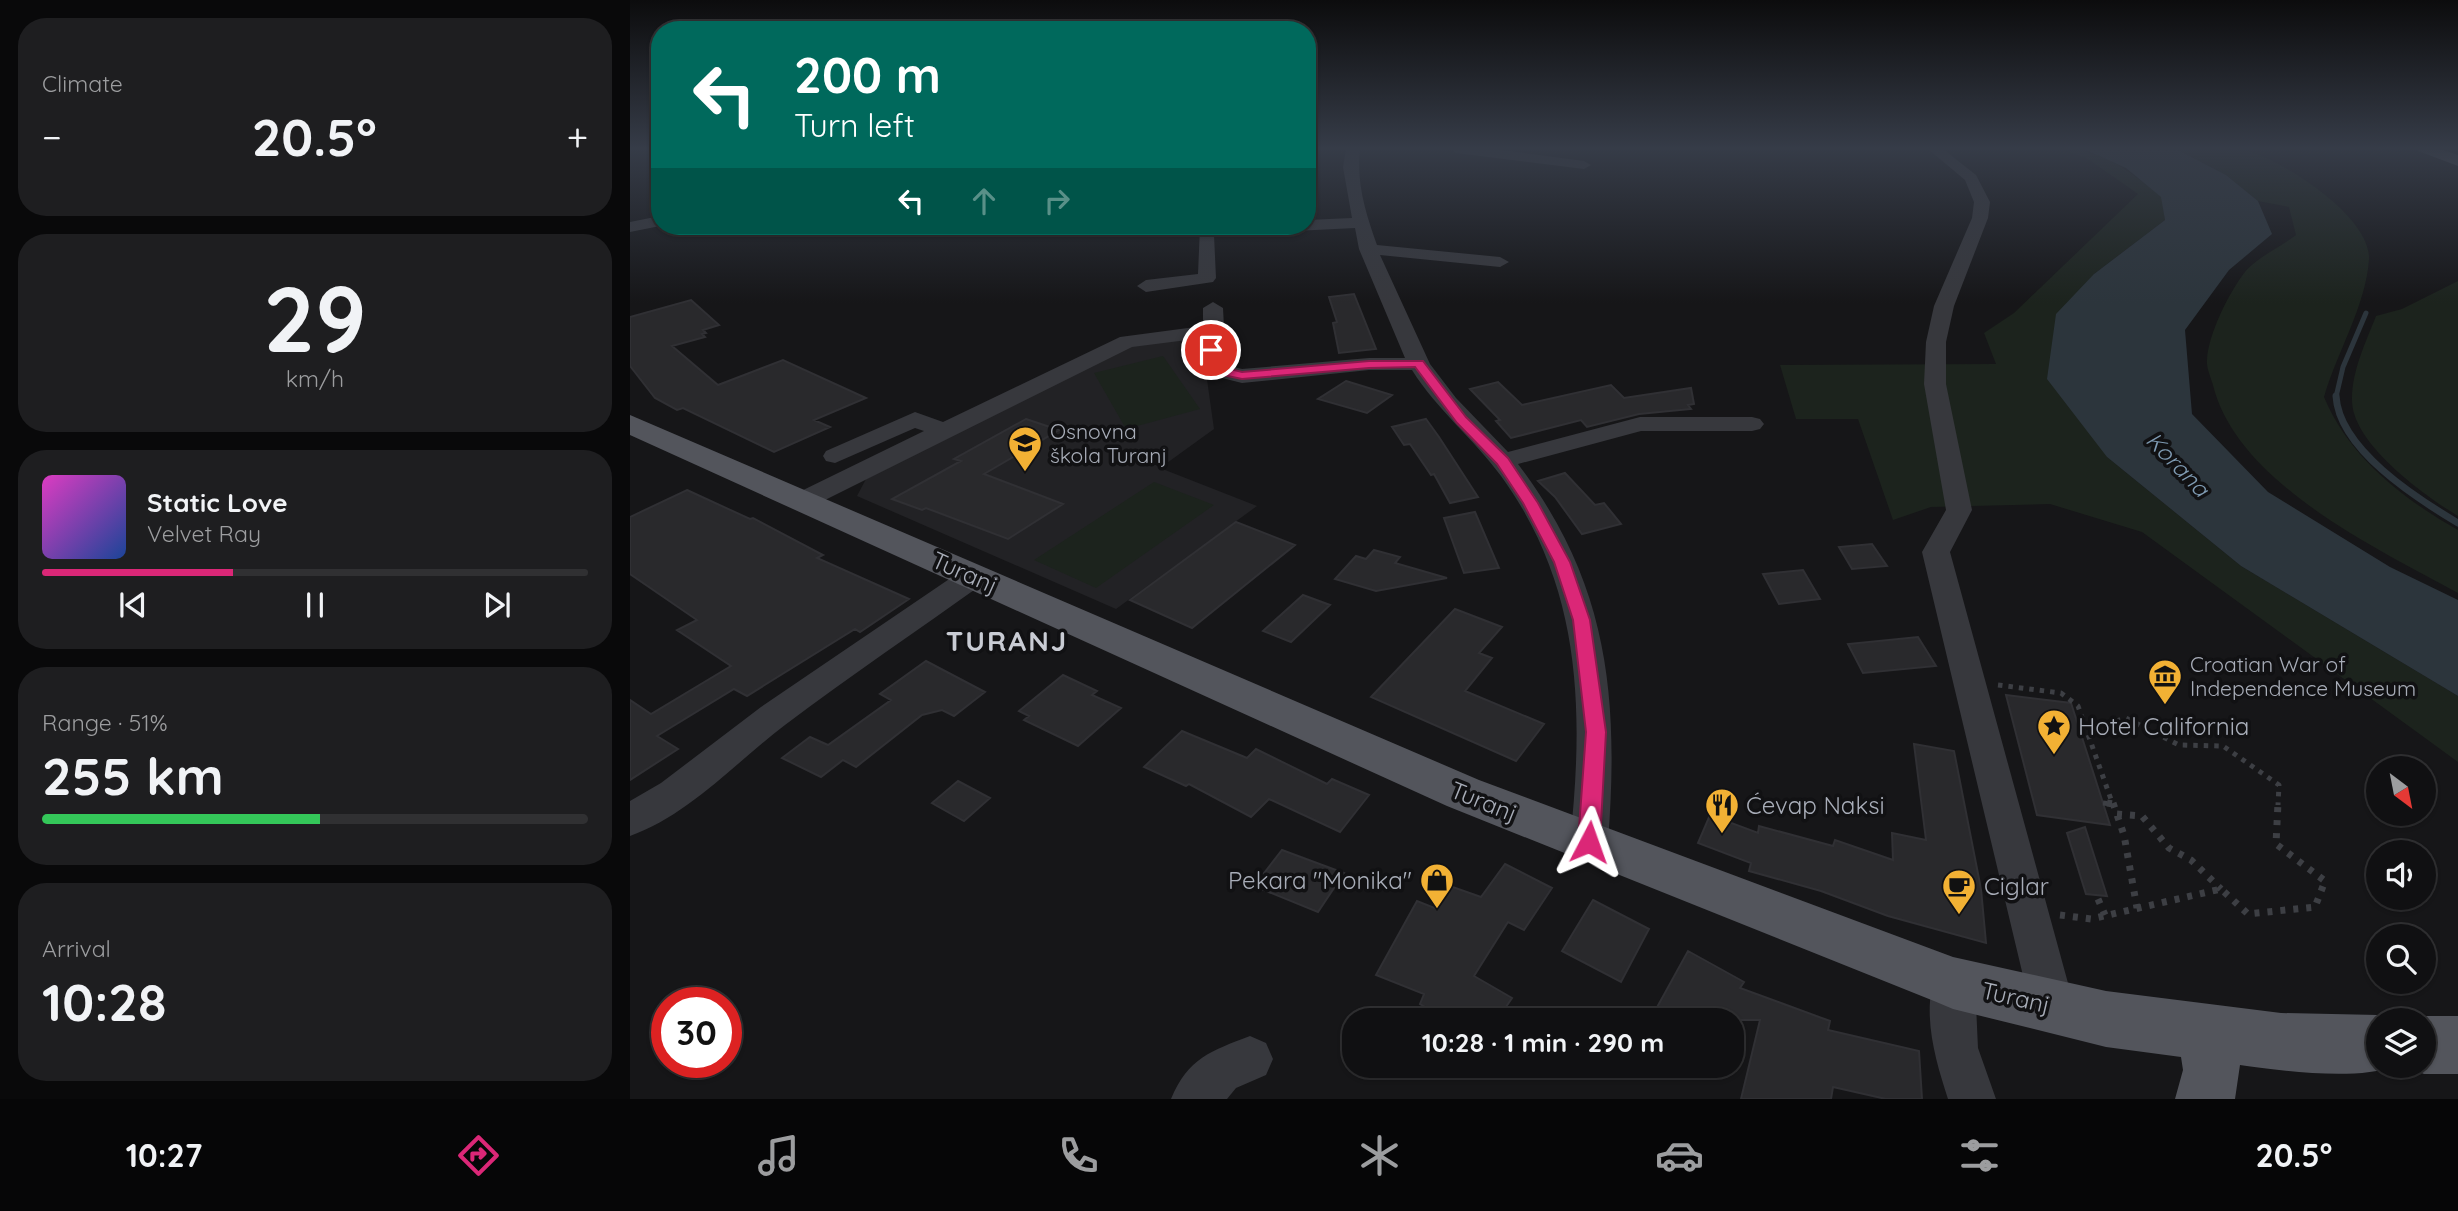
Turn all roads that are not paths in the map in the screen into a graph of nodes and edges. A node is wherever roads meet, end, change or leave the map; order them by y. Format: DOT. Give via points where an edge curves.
graph roads {
  1 [pos="1356,200"];
  2 [pos="1981,200"];
  3 [pos="651,223"];
  4 [pos="1361,223"];
  5 [pos="1316,225"];
  6 [pos="630,227"];
  7 [pos="1206,235"];
  8 [pos="1368,248"];
  9 [pos="1500,262"];
  10 [pos="1146,286"];
  11 [pos="1213,308"];
  12 [pos="1211,331"];
  13 [pos="1419,364"];
  14 [pos="630,424"];
  15 [pos="1752,424"];
  16 [pos="944,431"];
  17 [pos="835,456"];
  18 [pos="1503,461"];
  19 [pos="802,501"];
  20 [pos="974,576"];
  21 [pos="630,820"];
  22 [pos="1589,842"];
  23 [pos="1953,983"];
  24 [pos="2052,1005"];
  25 [pos="2206,1032"];
  26 [pos="2366,1044"];
  27 [pos="2436,1045"];
  28 [pos="2458,1045"];
  29 [pos="1250,1059"];
  30 [pos="1195,1099"];
  31 [pos="1972,1099"];
  32 [pos="2205,1099"];
  1 -- 4 [label="street"];
  2 -- 24 [label="street" via="1980,218 1939,324 1934,362 1934,384 1959,510 1936,552"];
  3 -- 6 [label="street"];
  4 -- 5 [label="street"];
  4 -- 8 [label="street"];
  7 -- 10 [label="street" via="1207,278"];
  8 -- 9 [label="street"];
  8 -- 13 [label="street"];
  11 -- 12 [label="street"];
  12 -- 13 [label="street" via="1213,364 1228,374"];
  12 -- 16 [label="street" via="1121,343"];
  13 -- 18 [label="street" via="1462,420"];
  14 -- 19 [label="main road, Turanj"];
  15 -- 18 [label="street" via="1640,424"];
  16 -- 17 [label="street" via="915,419"];
  16 -- 19 [label="street"];
  18 -- 22 [label="street" via="1562,562 1581,620 1596,732"];
  19 -- 20 [label="main road, Turanj"];
  20 -- 21 [label="street"];
  20 -- 22 [label="main road, Turanj" via="1463,793"];
  22 -- 23 [label="main road, Turanj"];
  23 -- 24 [label="main road, Turanj"];
  23 -- 31 [label="street" via="1955,1048"];
  24 -- 25 [label="main road, Turanj" via="2106,1019"];
  25 -- 26 [label="main road, Turanj" via="2281,1042"];
  25 -- 32 [label="main road" via="2211,1070"];
  27 -- 28 [label="main road"];
  29 -- 30 [label="street" via="1220,1071"];
}
